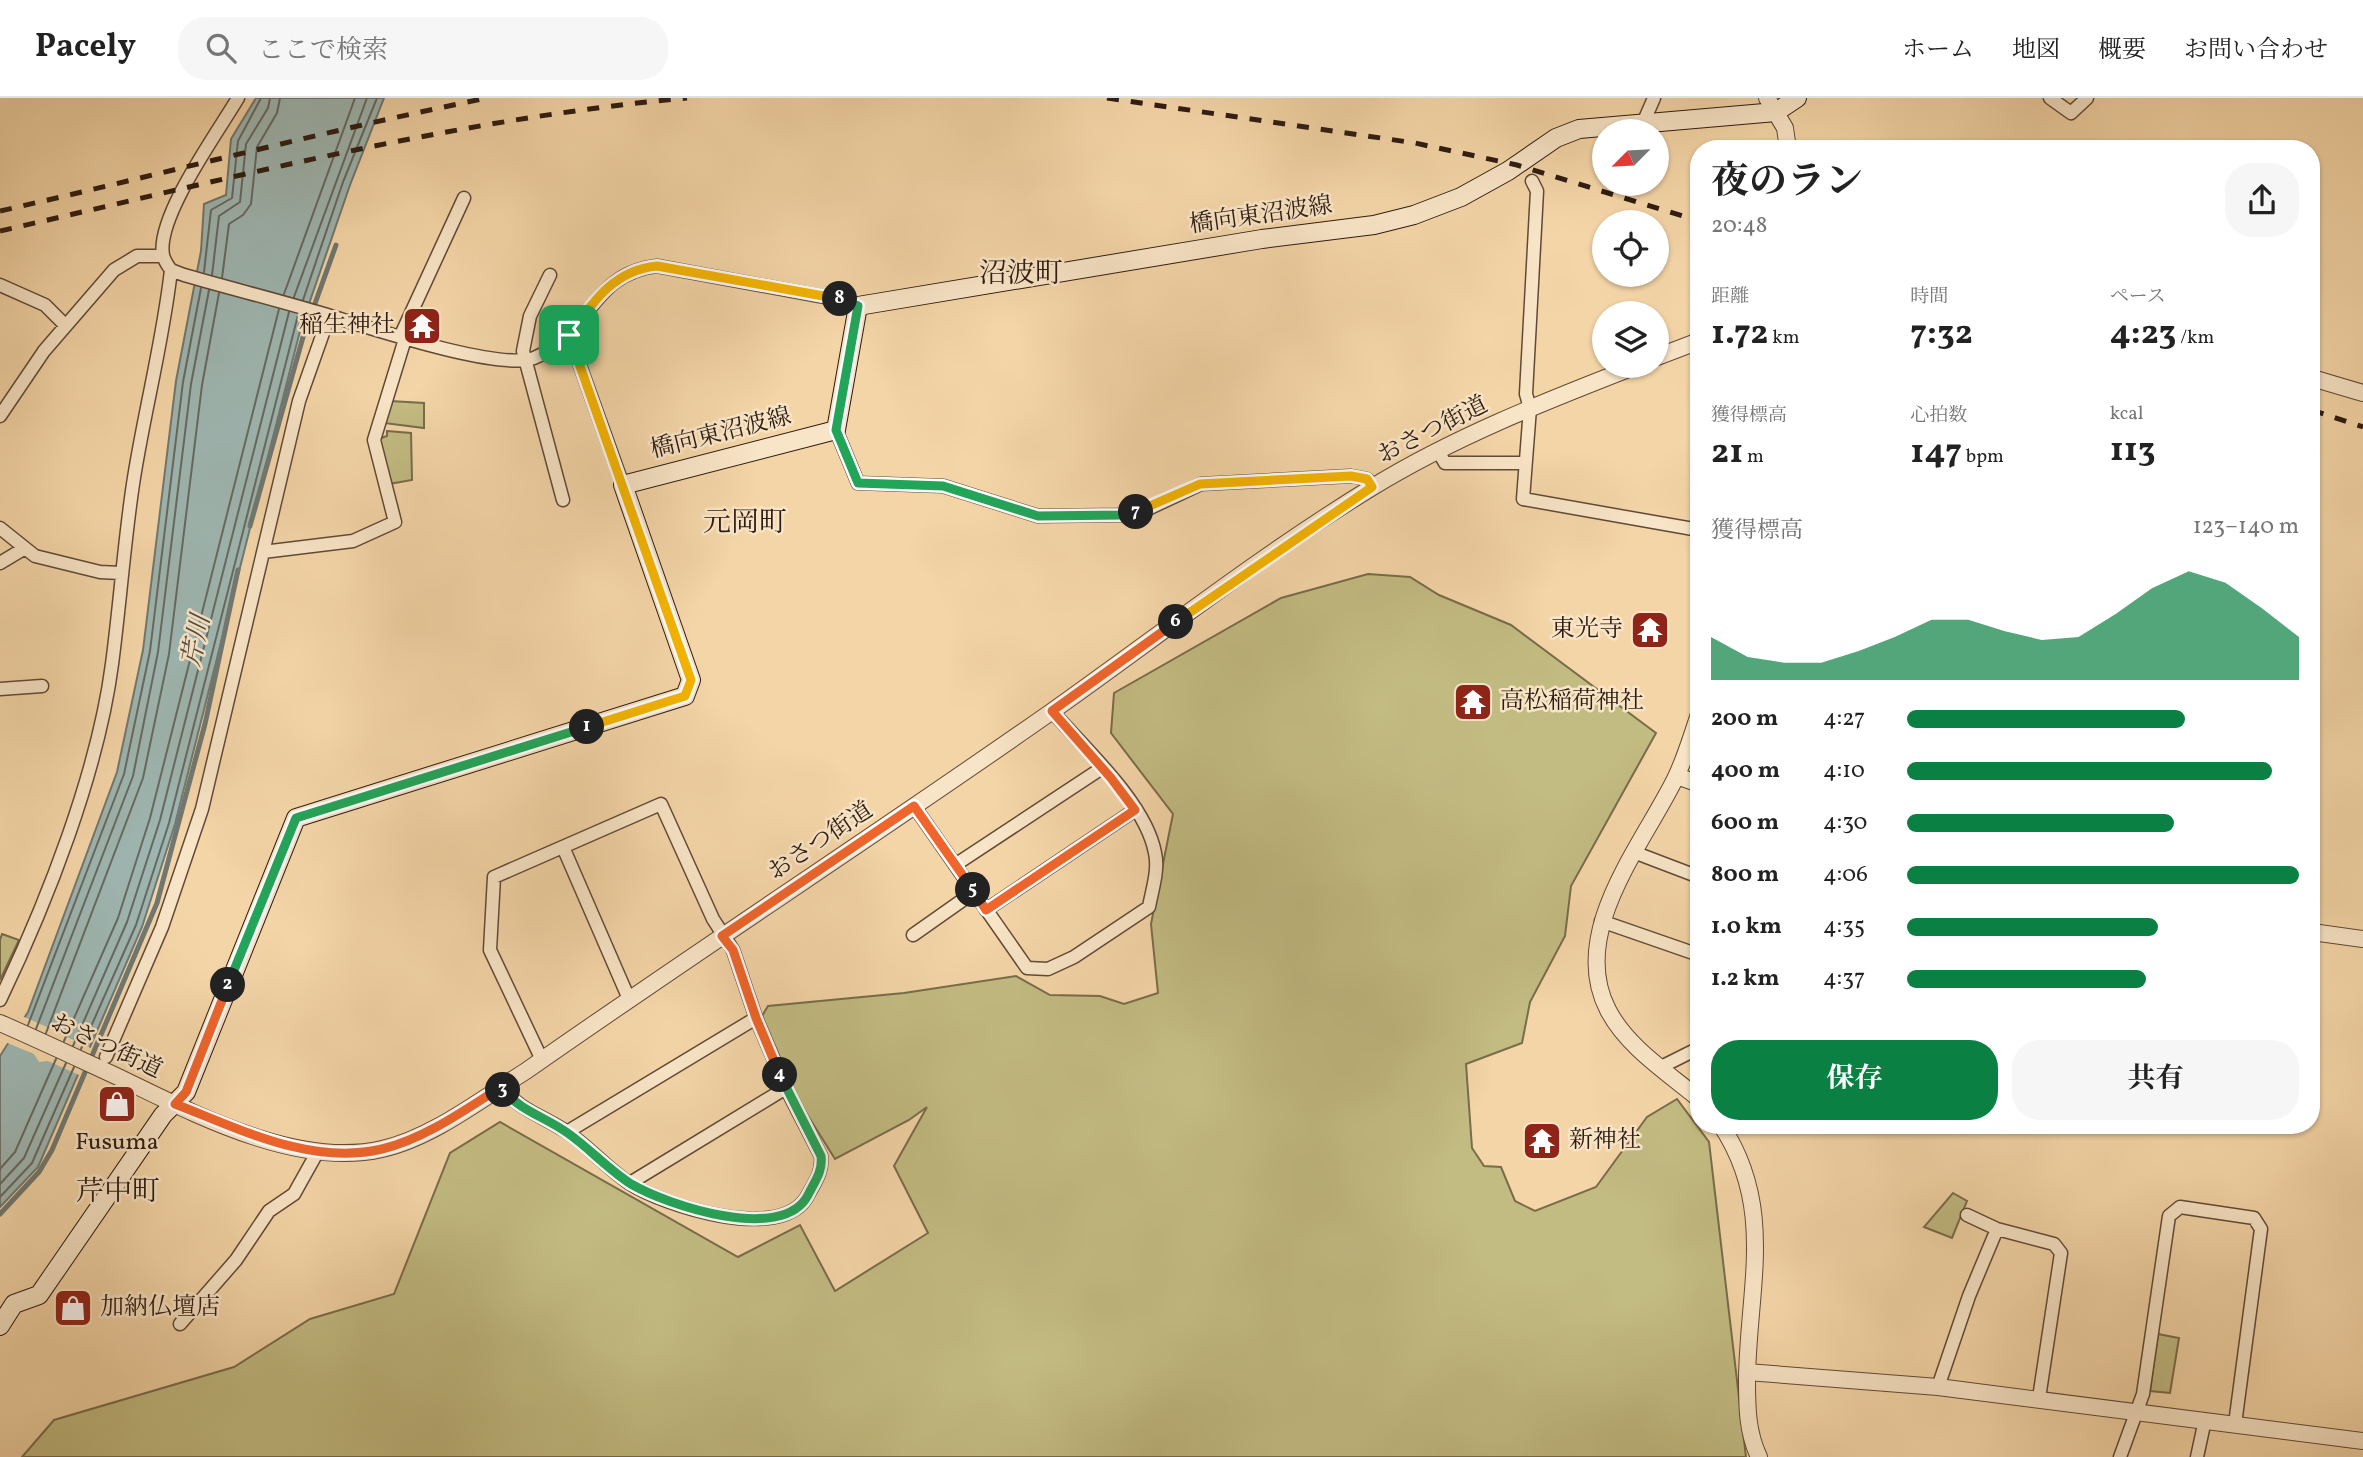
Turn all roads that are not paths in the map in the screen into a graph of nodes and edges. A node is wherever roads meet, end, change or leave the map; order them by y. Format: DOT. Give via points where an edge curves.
graph roads {
  1 [pos="238,98"];
  2 [pos="1654,98"];
  3 [pos="1797,98"];
  4 [pos="2050,98"];
  5 [pos="2087,98"];
  6 [pos="1772,105"];
  7 [pos="1645,119"];
  8 [pos="1660,119"];
  9 [pos="1592,127"];
  10 [pos="1787,140"];
  11 [pos="1532,181"];
  12 [pos="464,198"];
  13 [pos="163,256"];
  14 [pos="171,270"];
  15 [pos="550,275"];
  16 [pos="0,285"];
  17 [pos="858,306"];
  18 [pos="323,314"];
  19 [pos="65,325"];
  20 [pos="569,335"];
  21 [pos="402,338"];
  22 [pos="1690,344"];
  23 [pos="1669,352"];
  24 [pos="527,360"];
  25 [pos="1606,378"];
  26 [pos="2320,380"];
  27 [pos="2363,393"];
  28 [pos="1530,408"];
  29 [pos="0,416"];
  30 [pos="836,430"];
  31 [pos="1438,451"];
  32 [pos="1524,463"];
  33 [pos="623,485"];
  34 [pos="1372,487"];
  35 [pos="563,500"];
  36 [pos="0,528"];
  37 [pos="1690,528"];
  38 [pos="25,548"];
  39 [pos="263,552"];
  40 [pos="0,563"];
  41 [pos="120,573"];
  42 [pos="42,686"];
  43 [pos="0,689"];
  44 [pos="1052,711"];
  45 [pos="1690,739"];
  46 [pos="1102,768"];
  47 [pos="1677,776"];
  48 [pos="1690,781"];
  49 [pos="914,806"];
  50 [pos="1135,810"];
  51 [pos="563,847"];
  52 [pos="1636,853"];
  53 [pos="955,865"];
  54 [pos="1690,874"];
  55 [pos="974,892"];
  56 [pos="986,910"];
  57 [pos="1601,921"];
  58 [pos="913,934"];
  59 [pos="2320,934"];
  60 [pos="722,936"];
  61 [pos="2363,939"];
  62 [pos="1690,952"];
  63 [pos="629,999"];
  64 [pos="0,1000"];
  65 [pos="756,1018"];
  66 [pos="0,1023"];
  67 [pos="1690,1050"];
  68 [pos="542,1060"];
  69 [pos="101,1062"];
  70 [pos="1661,1067"];
  71 [pos="501,1087"];
  72 [pos="786,1088"];
  73 [pos="1690,1091"];
  74 [pos="175,1104"];
  75 [pos="567,1132"];
  76 [pos="1725,1134"];
  77 [pos="318,1151"];
  78 [pos="630,1183"];
  79 [pos="1967,1215"];
  80 [pos="1997,1230"];
  81 [pos="180,1324"];
  82 [pos="0,1326"];
  83 [pos="1747,1371"];
  84 [pos="1938,1387"];
  85 [pos="2039,1398"];
  86 [pos="2136,1411"];
  87 [pos="2205,1420"];
  88 [pos="2235,1424"];
  89 [pos="2363,1441"];
  90 [pos="1759,1457"];
  91 [pos="2120,1457"];
  92 [pos="2197,1457"];
  1 -- 13 [label="street" via="182,190 168,223"];
  2 -- 7 [label="street"];
  3 -- 6 [label="main road, 橋向東沼波線"];
  4 -- 5 [label="street" via="2071,113"];
  6 -- 8 [label="main road, 橋向東沼波線"];
  6 -- 10 [label="street"];
  9 -- 17 [label="main road, 橋向東沼波線" via="1556,138 1461,197 1374,225 1262,239"];
  11 -- 28 [label="street" via="1537,191"];
  12 -- 21 [label="street"];
  13 -- 14 [label="street"];
  13 -- 19 [label="street" via="124,261"];
  14 -- 18 [label="street"];
  14 -- 41 [label="street"];
  15 -- 24 [label="street" via="524,336"];
  16 -- 19 [label="street" via="46,305"];
  17 -- 20 [label="street" via="657,266 636,268 606,288"];
  17 -- 30 [label="main road"];
  18 -- 21 [label="street"];
  18 -- 39 [label="street"];
  19 -- 29 [label="street"];
  20 -- 24 [label="street" via="554,350"];
  20 -- 33 [label="street"];
  21 -- 24 [label="street" via="491,358"];
  21 -- 39 [label="street" via="374,440 395,522 353,541"];
  22 -- 23 [label="street"];
  24 -- 35 [label="street"];
  25 -- 28 [label="street, おさつ街道"];
  26 -- 27 [label="street"];
  28 -- 31 [label="street, おさつ街道"];
  28 -- 32 [label="street"];
  30 -- 33 [label="main road, 橋向東沼波線"];
  30 -- 34 [label="street" via="858,483 943,486 1038,516 1123,515 1150,508 1200,484 1351,476 1367,479"];
  31 -- 32 [label="street" via="1445,463"];
  31 -- 34 [label="street, おさつ街道"];
  32 -- 37 [label="street" via="1523,499"];
  33 -- 74 [label="main road" via="691,680 685,696 296,818 186,1092"];
  34 -- 44 [label="street, おさつ街道"];
  36 -- 38 [label="street"];
  38 -- 40 [label="street"];
  38 -- 41 [label="street" via="35,556"];
  39 -- 69 [label="street" via="202,809 162,927"];
  41 -- 64 [label="street" via="112,665 86,778"];
  42 -- 43 [label="street"];
  44 -- 46 [label="street"];
  44 -- 49 [label="street, おさつ街道"];
  45 -- 47 [label="street"];
  46 -- 50 [label="street"];
  46 -- 53 [label="street"];
  47 -- 48 [label="street"];
  47 -- 52 [label="street"];
  49 -- 53 [label="street"];
  49 -- 60 [label="street, おさつ街道"];
  50 -- 56 [label="street"];
  50 -- 56 [label="street" via="1149,828 1156,856 1149,906 1085,950 1048,970 1027,968"];
  51 -- 60 [label="street" via="661,804"];
  51 -- 63 [label="street"];
  51 -- 68 [label="street" via="494,877 491,950"];
  52 -- 54 [label="street"];
  52 -- 57 [label="street"];
  53 -- 55 [label="street"];
  55 -- 56 [label="street"];
  55 -- 58 [label="street"];
  57 -- 62 [label="street"];
  57 -- 70 [label="street" via="1595,963 1605,1003 1633,1043"];
  59 -- 61 [label="street"];
  60 -- 63 [label="street, おさつ街道"];
  60 -- 65 [label="street" via="733,950"];
  63 -- 68 [label="street, おさつ街道"];
  65 -- 72 [label="street"];
  65 -- 75 [label="street"];
  66 -- 69 [label="street, おさつ街道"];
  67 -- 70 [label="street"];
  68 -- 71 [label="street, おさつ街道"];
  69 -- 74 [label="street, おさつ街道"];
  70 -- 73 [label="street"];
  71 -- 75 [label="street" via="517,1105"];
  71 -- 77 [label="street, おさつ街道" via="464,1111 384,1149 349,1154"];
  72 -- 78 [label="street"];
  72 -- 78 [label="street" via="821,1156 822,1167 805,1200 790,1213 745,1219 691,1209"];
  74 -- 77 [label="street, おさつ街道" via="274,1143"];
  74 -- 82 [label="main road" via="39,1295 13,1304"];
  75 -- 78 [label="street"];
  76 -- 83 [label="street" via="1745,1175 1756,1226"];
  77 -- 81 [label="street" via="295,1194 269,1212 236,1260"];
  79 -- 80 [label="street"];
  80 -- 84 [label="street"];
  80 -- 85 [label="street" via="2054,1244 2061,1253"];
  83 -- 84 [label="street"];
  83 -- 90 [label="street" via="1748,1420"];
  84 -- 85 [label="street"];
  85 -- 86 [label="street"];
  86 -- 87 [label="street"];
  86 -- 88 [label="street" via="2143,1394 2169,1216 2180,1207 2254,1218 2261,1229"];
  86 -- 91 [label="street"];
  87 -- 88 [label="street"];
  87 -- 92 [label="street"];
  88 -- 89 [label="street"];
}
